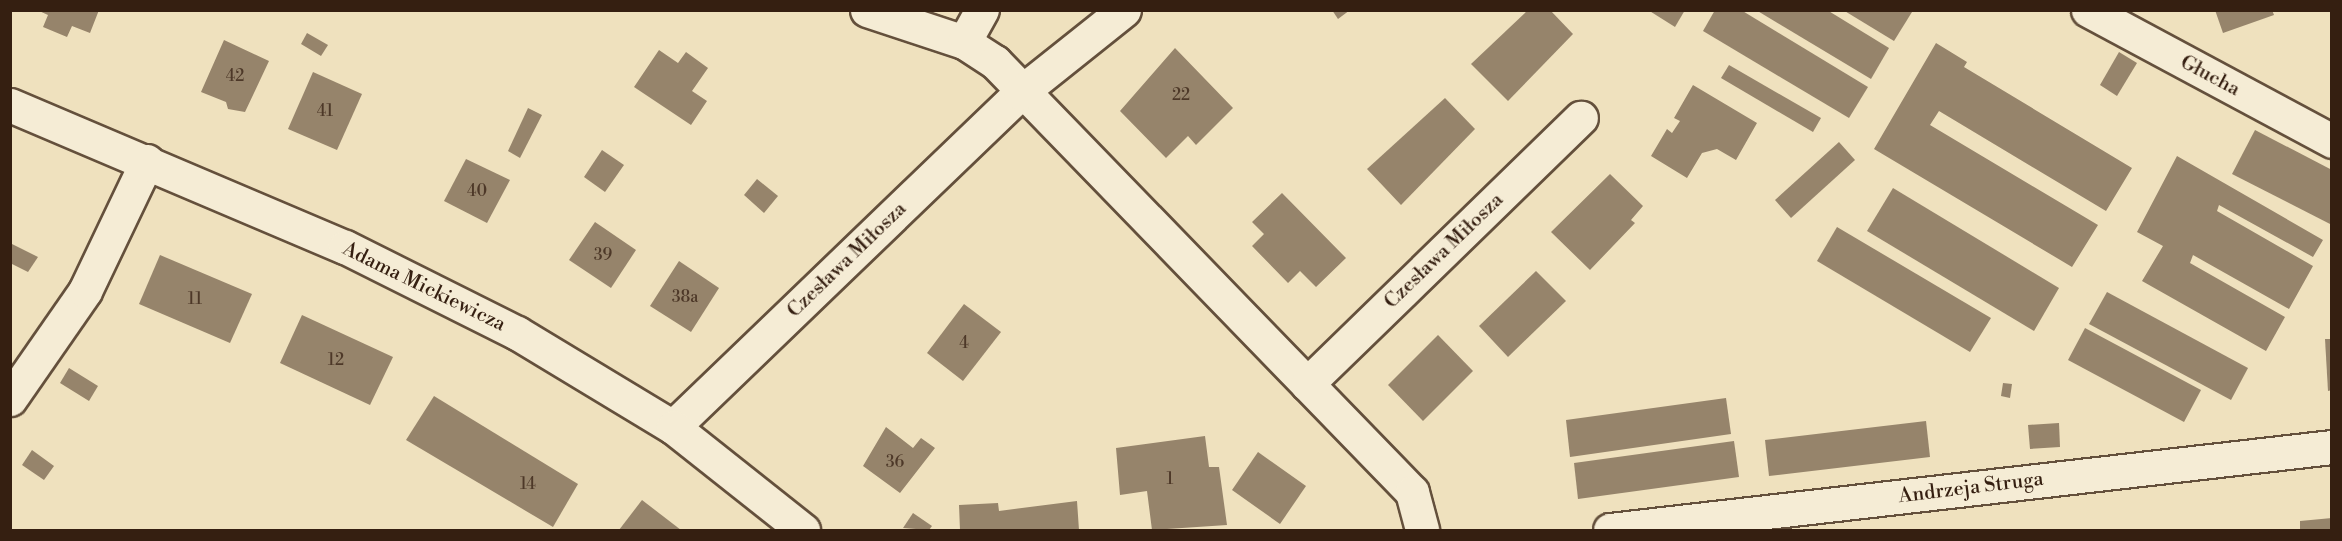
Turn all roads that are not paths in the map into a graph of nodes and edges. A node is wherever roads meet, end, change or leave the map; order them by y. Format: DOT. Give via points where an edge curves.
graph roads {
  1 [pos="867,10"];
  2 [pos="982,10"];
  3 [pos="1124,10"];
  4 [pos="2088,10"];
  5 [pos="964,42"];
  6 [pos="1020,93"];
  7 [pos="10,105"];
  8 [pos="1581,118"];
  9 [pos="2331,141"];
  10 [pos="147,161"];
  11 [pos="1308,384"];
  12 [pos="10,399"];
  13 [pos="673,427"];
  14 [pos="2331,447"];
  15 [pos="803,531"];
  16 [pos="1422,531"];
  17 [pos="1610,531"];
  1 -- 5 [label="street"];
  2 -- 5 [label="street"];
  3 -- 6 [label="street, Czesława Miłosza"];
  4 -- 9 [label="street, Głucha"];
  5 -- 6 [label="street" via="987,55"];
  6 -- 11 [label="street"];
  6 -- 13 [label="street, Czesława Miłosza"];
  7 -- 10 [label="street, Adama Mickiewicza"];
  8 -- 11 [label="street, Czesława Miłosza"];
  10 -- 12 [label="street" via="85,291"];
  10 -- 13 [label="street, Adama Mickiewicza" via="345,247 507,328"];
  11 -- 16 [label="street" via="1412,492"];
  13 -- 15 [label="street, Adama Mickiewicza"];
  14 -- 17 [label="street, Andrzeja Struga"];
}
